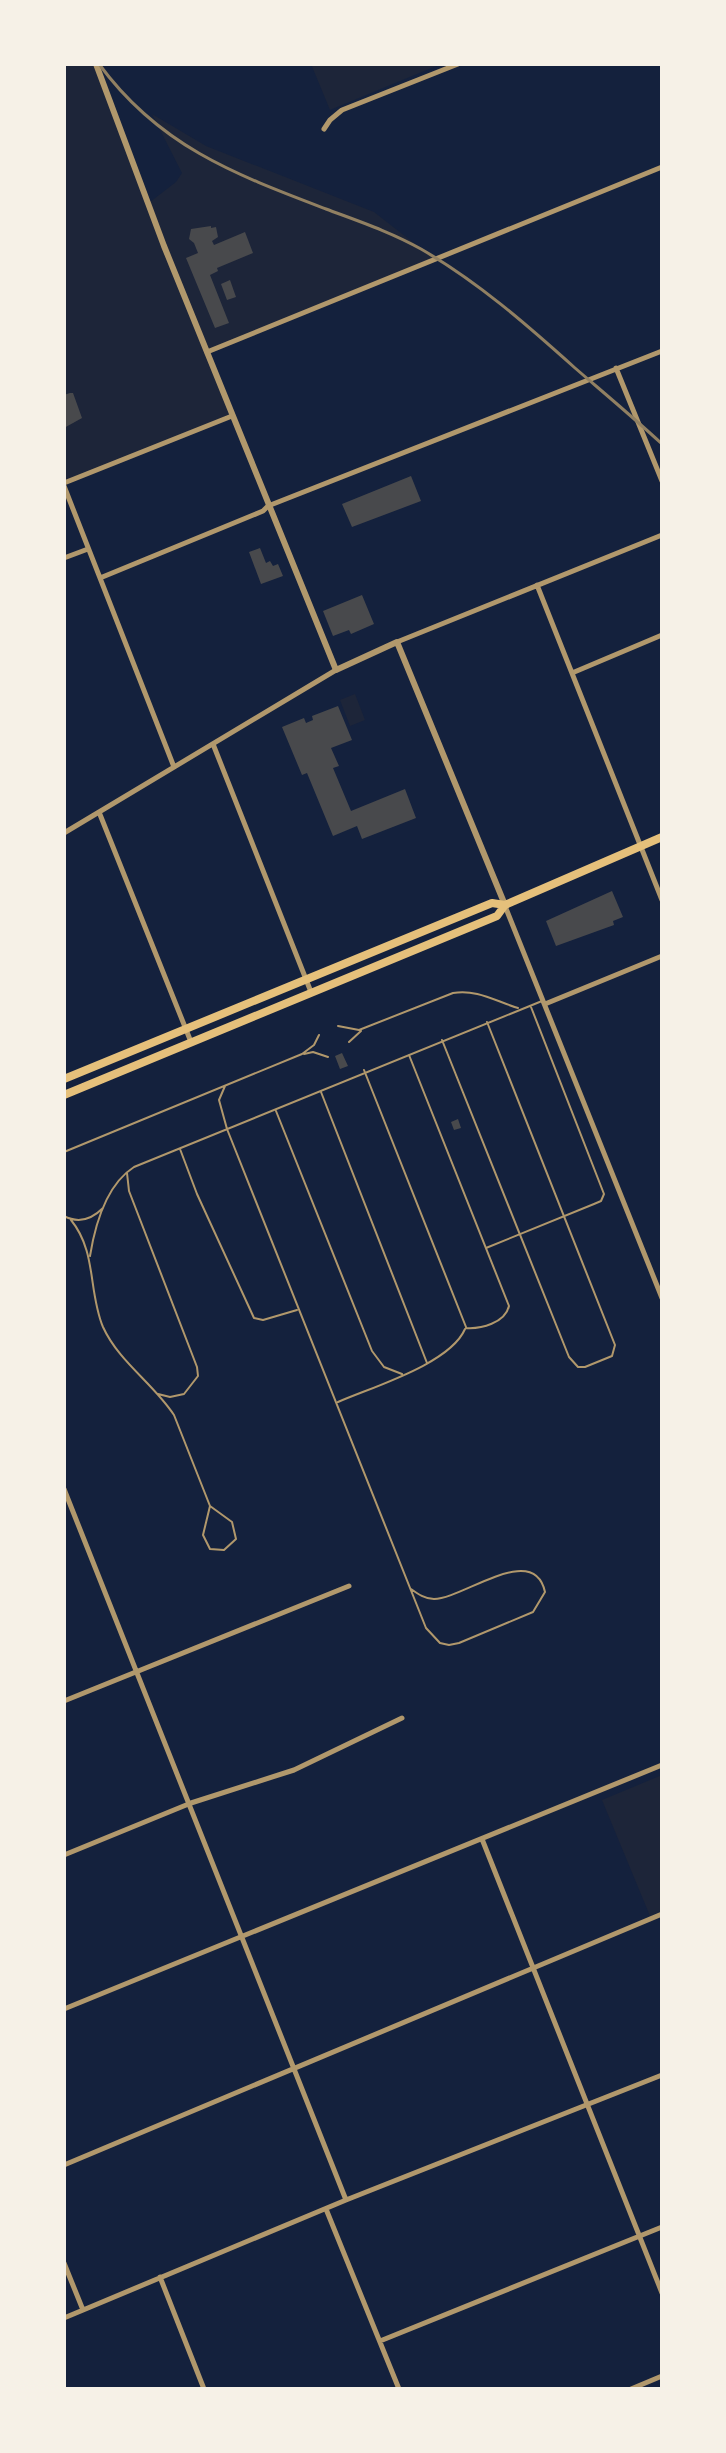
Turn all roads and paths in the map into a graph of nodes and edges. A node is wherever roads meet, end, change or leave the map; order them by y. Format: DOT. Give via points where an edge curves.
graph roads {
  1 [pos="96,64"];
  2 [pos="458,64"];
  3 [pos="324,129"];
  4 [pos="662,167"];
  5 [pos="662,351"];
  6 [pos="207,352"];
  7 [pos="616,368"];
  8 [pos="232,416"];
  9 [pos="662,481"];
  10 [pos="64,484"];
  11 [pos="268,506"];
  12 [pos="662,535"];
  13 [pos="88,549"];
  14 [pos="64,558"];
  15 [pos="100,578"];
  16 [pos="537,585"];
  17 [pos="662,635"];
  18 [pos="397,642"];
  19 [pos="336,670"];
  20 [pos="572,673"];
  21 [pos="213,744"];
  22 [pos="174,767"];
  23 [pos="99,812"];
  24 [pos="64,833"];
  25 [pos="662,837"];
  26 [pos="641,846"];
  27 [pos="662,900"];
  28 [pos="505,905"];
  29 [pos="662,956"];
  30 [pos="306,979"];
  31 [pos="312,994"];
  32 [pos="544,1003"];
  33 [pos="531,1006"];
  34 [pos="520,1009"];
  35 [pos="487,1022"];
  36 [pos="338,1026"];
  37 [pos="370,1027"];
  38 [pos="186,1029"];
  39 [pos="319,1035"];
  40 [pos="442,1040"];
  41 [pos="191,1042"];
  42 [pos="349,1042"];
  43 [pos="302,1054"];
  44 [pos="409,1054"];
  45 [pos="328,1057"];
  46 [pos="365,1071"];
  47 [pos="64,1079"];
  48 [pos="225,1086"];
  49 [pos="320,1091"];
  50 [pos="64,1095"];
  51 [pos="276,1110"];
  52 [pos="227,1129"];
  53 [pos="180,1148"];
  54 [pos="64,1152"];
  55 [pos="127,1172"];
  56 [pos="104,1207"];
  57 [pos="64,1216"];
  58 [pos="564,1217"];
  59 [pos="71,1220"];
  60 [pos="520,1234"];
  61 [pos="486,1248"];
  62 [pos="90,1256"];
  63 [pos="662,1298"];
  64 [pos="299,1309"];
  65 [pos="466,1328"];
  66 [pos="427,1363"];
  67 [pos="402,1374"];
  68 [pos="157,1394"];
  69 [pos="337,1402"];
  70 [pos="64,1489"];
  71 [pos="66,1501"];
  72 [pos="210,1506"];
  73 [pos="349,1586"];
  74 [pos="411,1589"];
  75 [pos="137,1671"];
  76 [pos="64,1701"];
  77 [pos="402,1718"];
  78 [pos="662,1765"];
  79 [pos="191,1803"];
  80 [pos="482,1839"];
  81 [pos="64,1855"];
  82 [pos="662,1914"];
  83 [pos="243,1935"];
  84 [pos="535,1968"];
  85 [pos="64,2009"];
  86 [pos="295,2068"];
  87 [pos="662,2075"];
  88 [pos="589,2106"];
  89 [pos="64,2165"];
  90 [pos="346,2200"];
  91 [pos="326,2209"];
  92 [pos="662,2227"];
  93 [pos="640,2236"];
  94 [pos="64,2263"];
  95 [pos="160,2277"];
  96 [pos="662,2293"];
  97 [pos="83,2310"];
  98 [pos="64,2318"];
  99 [pos="380,2341"];
  100 [pos="662,2376"];
  101 [pos="204,2389"];
  102 [pos="399,2389"];
  103 [pos="631,2389"];
  1 -- 6 [label="street"];
  2 -- 3 [label="street" via="342,110"];
  4 -- 6 [label="street"];
  5 -- 7 [label="street"];
  6 -- 8 [label="street"];
  7 -- 9 [label="street"];
  7 -- 11 [label="street"];
  8 -- 10 [label="street"];
  8 -- 11 [label="street"];
  10 -- 13 [label="street"];
  11 -- 15 [label="street"];
  11 -- 19 [label="street"];
  12 -- 16 [label="street"];
  13 -- 14 [label="street"];
  13 -- 15 [label="street"];
  15 -- 22 [label="street"];
  16 -- 18 [label="street"];
  16 -- 20 [label="street"];
  17 -- 20 [label="street"];
  18 -- 19 [label="street"];
  18 -- 28 [label="street"];
  19 -- 21 [label="street"];
  20 -- 26 [label="street"];
  21 -- 22 [label="street"];
  21 -- 30 [label="street"];
  22 -- 23 [label="street"];
  23 -- 24 [label="street"];
  23 -- 38 [label="street"];
  25 -- 26 [label="main road"];
  26 -- 27 [label="street"];
  26 -- 28 [label="main road"];
  28 -- 30 [label="main road" via="492,903"];
  28 -- 31 [label="main road" via="497,916"];
  28 -- 32 [label="street"];
  29 -- 32 [label="street"];
  30 -- 31 [label="street"];
  30 -- 38 [label="main road"];
  31 -- 41 [label="main road"];
  32 -- 33 [label="lane"];
  32 -- 63 [label="street"];
  33 -- 34 [label="lane"];
  33 -- 58 [label="lane" via="603,1186 601,1201"];
  34 -- 35 [label="lane"];
  34 -- 37 [label="lane" via="463,991"];
  35 -- 40 [label="lane"];
  35 -- 58 [label="lane"];
  36 -- 37 [label="lane" via="351,1031"];
  37 -- 42 [label="lane"];
  38 -- 41 [label="street"];
  38 -- 47 [label="main road"];
  39 -- 43 [label="lane"];
  40 -- 44 [label="lane"];
  40 -- 60 [label="lane"];
  41 -- 50 [label="main road"];
  43 -- 45 [label="lane"];
  43 -- 48 [label="lane"];
  44 -- 46 [label="lane"];
  44 -- 61 [label="lane"];
  46 -- 49 [label="lane"];
  46 -- 65 [label="lane"];
  48 -- 52 [label="lane" via="219,1100"];
  48 -- 54 [label="lane"];
  49 -- 51 [label="lane"];
  49 -- 66 [label="lane"];
  51 -- 52 [label="lane"];
  51 -- 67 [label="lane" via="372,1351 384,1367"];
  52 -- 53 [label="lane"];
  52 -- 64 [label="lane"];
  53 -- 55 [label="lane"];
  53 -- 64 [label="lane" via="254,1318"];
  55 -- 56 [label="lane"];
  55 -- 68 [label="lane" via="129,1191 197,1367 198,1376 184,1394"];
  56 -- 59 [label="lane" via="90,1218"];
  56 -- 62 [label="lane"];
  57 -- 59 [label="lane"];
  58 -- 60 [label="lane"];
  58 -- 60 [label="lane" via="615,1345 612,1356 599,1362 573,1364"];
  59 -- 62 [label="lane"];
  60 -- 61 [label="lane"];
  61 -- 65 [label="lane" via="507,1299 507,1313 482,1327"];
  62 -- 68 [label="lane" via="103,1326 121,1356"];
  64 -- 69 [label="lane"];
  65 -- 66 [label="lane"];
  66 -- 67 [label="lane"];
  67 -- 69 [label="lane"];
  68 -- 72 [label="lane" via="174,1415"];
  69 -- 74 [label="lane"];
  70 -- 71 [label="street"];
  71 -- 75 [label="street"];
  72 -- 72 [label="lane" via="232,1522 235,1531 236,1539 224,1550 210,1549 203,1535"];
  73 -- 75 [label="street"];
  74 -- 74 [label="lane" via="430,1634 449,1645 533,1612 545,1592 537,1576 520,1570 436,1599"];
  75 -- 76 [label="street"];
  75 -- 79 [label="street"];
  77 -- 79 [label="street" via="294,1770"];
  78 -- 80 [label="street"];
  79 -- 81 [label="street"];
  79 -- 83 [label="street"];
  80 -- 83 [label="street"];
  80 -- 84 [label="street"];
  82 -- 84 [label="street"];
  83 -- 85 [label="street"];
  83 -- 86 [label="street"];
  84 -- 86 [label="street"];
  84 -- 88 [label="street"];
  86 -- 89 [label="street"];
  86 -- 90 [label="street"];
  87 -- 88 [label="street"];
  88 -- 90 [label="street"];
  88 -- 93 [label="street"];
  90 -- 91 [label="street"];
  91 -- 95 [label="street"];
  91 -- 99 [label="street"];
  92 -- 93 [label="street"];
  93 -- 96 [label="street"];
  93 -- 99 [label="street"];
  94 -- 97 [label="street"];
  95 -- 97 [label="street"];
  95 -- 101 [label="street"];
  97 -- 98 [label="street"];
  99 -- 102 [label="street"];
  100 -- 103 [label="street"];
}
